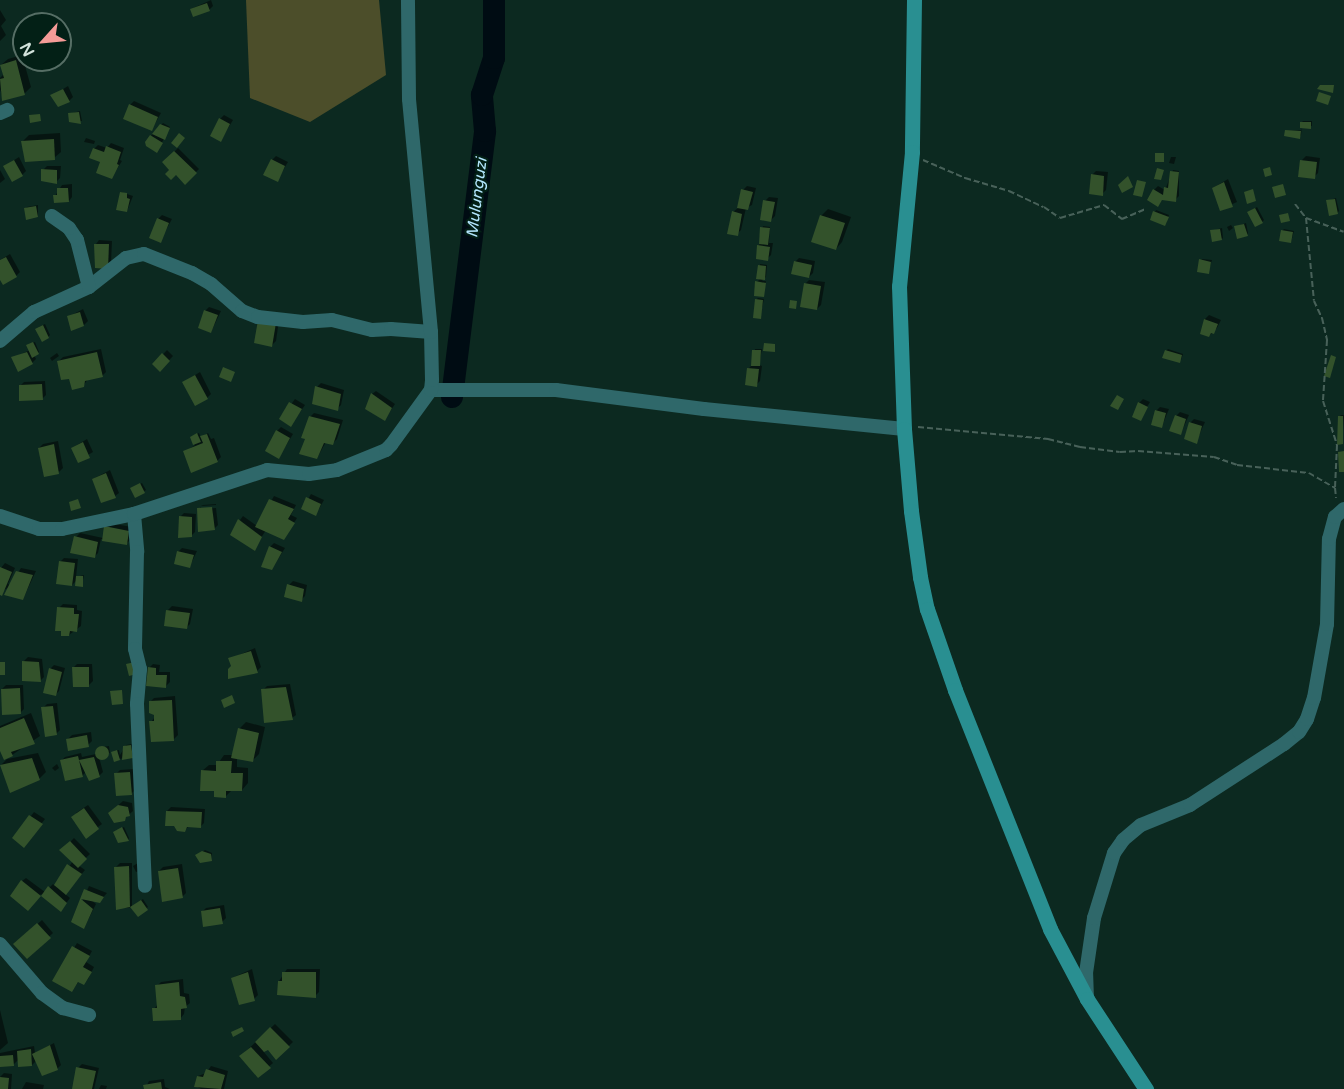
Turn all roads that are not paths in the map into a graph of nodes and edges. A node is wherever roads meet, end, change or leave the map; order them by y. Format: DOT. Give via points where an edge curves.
graph roads {
  1 [pos="408,0"];
  2 [pos="914,0"];
  3 [pos="52,216"];
  4 [pos="89,287"];
  5 [pos="431,332"];
  6 [pos="0,341"];
  7 [pos="431,390"];
  8 [pos="904,429"];
  9 [pos="1341,511"];
  10 [pos="134,514"];
  11 [pos="0,516"];
  12 [pos="145,886"];
  13 [pos="0,944"];
  14 [pos="1087,999"];
  15 [pos="89,1015"];
  16 [pos="1146,1089"];
  1 -- 5 [label="street" via="409,99"];
  2 -- 8 [label="street" via="912,155 899,286"];
  3 -- 4 [label="street" via="69,228 77,240"];
  4 -- 5 [label="street" via="126,258 144,254 192,273 242,311 258,317 340,321 372,330"];
  4 -- 6 [label="street" via="34,312"];
  5 -- 7 [label="street"];
  7 -- 8 [label="street" via="556,390 715,411"];
  7 -- 10 [label="street" via="391,445 376,454 329,471 261,472"];
  8 -- 14 [label="street" via="911,511 927,609 1050,929"];
  9 -- 14 [label="street" via="1329,539 1327,624 1307,719 1284,744 1190,805 1141,825 1123,840 1114,853 1094,918 1086,973"];
  10 -- 11 [label="street" via="62,529 39,529"];
  10 -- 12 [label="street"];
  13 -- 15 [label="street" via="42,993 63,1008"];
  14 -- 16 [label="street"];
}
